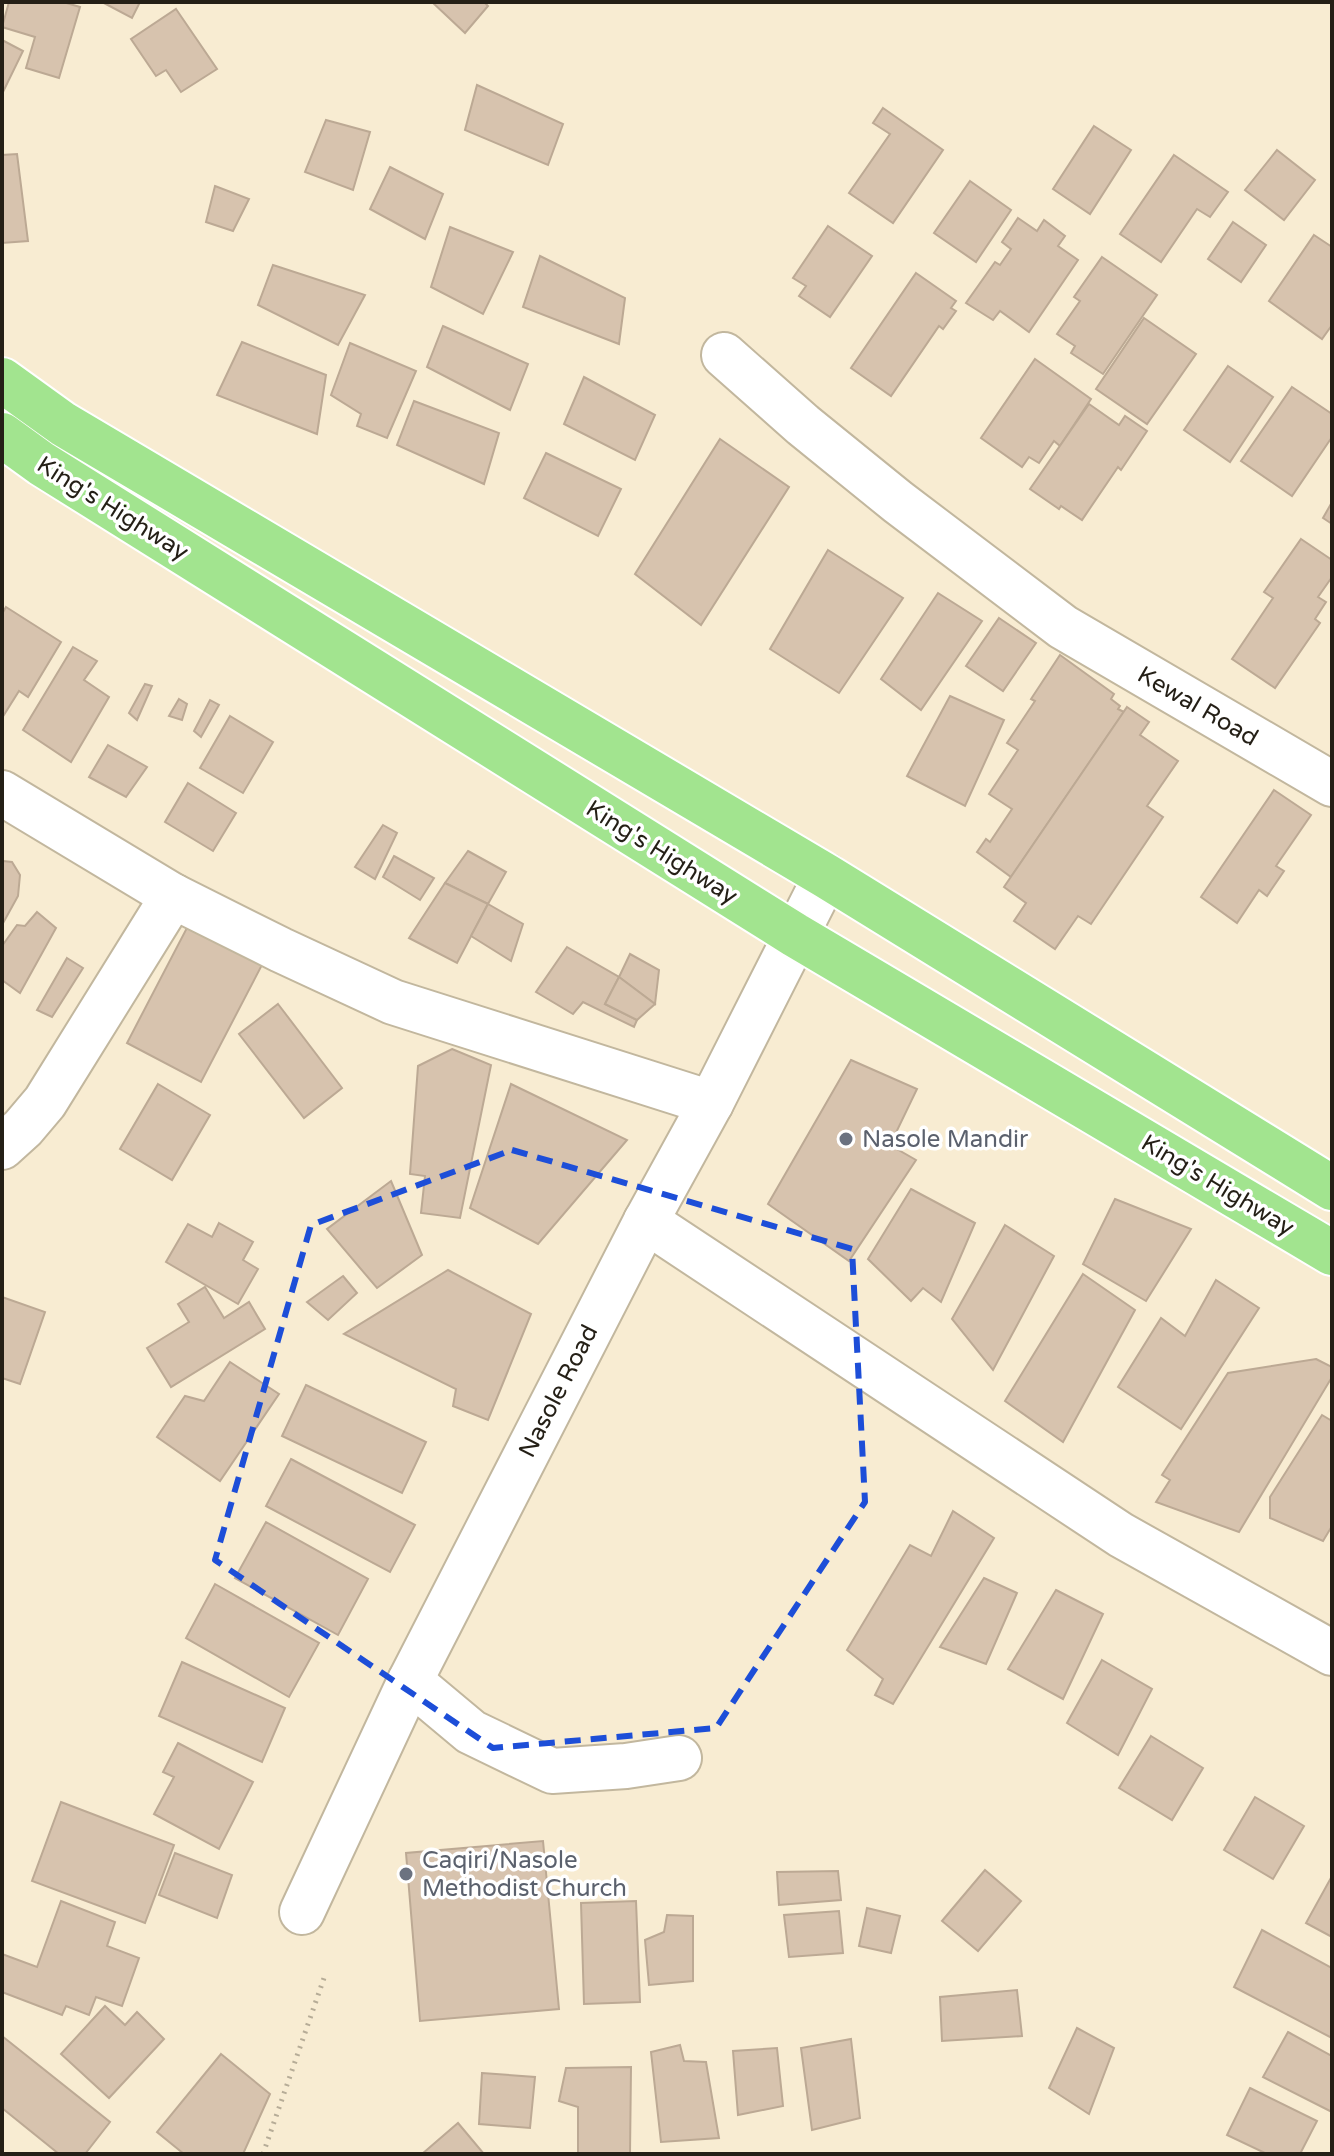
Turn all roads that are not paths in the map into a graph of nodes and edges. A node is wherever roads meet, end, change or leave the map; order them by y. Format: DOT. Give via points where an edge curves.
graph roads {
  1 [pos="724,355"];
  2 [pos="2,380"];
  3 [pos="2,435"];
  4 [pos="1332,784"];
  5 [pos="2,793"];
  6 [pos="826,876"];
  7 [pos="173,896"];
  8 [pos="795,935"];
  9 [pos="711,1103"];
  10 [pos="2,1147"];
  11 [pos="1332,1188"];
  12 [pos="646,1221"];
  13 [pos="1332,1253"];
  14 [pos="1332,1653"];
  15 [pos="410,1681"];
  16 [pos="679,1758"];
  17 [pos="302,1912"];
  1 -- 4 [label="street, Kewal Road" via="898,502 1063,627"];
  2 -- 6 [label="highway, King's Highway" via="63,424"];
  3 -- 8 [label="highway, King's Highway"];
  5 -- 7 [label="street"];
  6 -- 8 [label="street, Nasole Road"];
  6 -- 11 [label="highway, King's Highway"];
  7 -- 9 [label="street" via="393,1002"];
  7 -- 10 [label="street" via="45,1102"];
  8 -- 9 [label="street, Nasole Road"];
  8 -- 13 [label="highway, King's Highway"];
  9 -- 12 [label="street, Nasole Road"];
  12 -- 14 [label="street" via="1121,1535"];
  12 -- 15 [label="street, Nasole Road"];
  15 -- 16 [label="street" via="471,1732 552,1771"];
  15 -- 17 [label="street, Nasole Road"];
}
